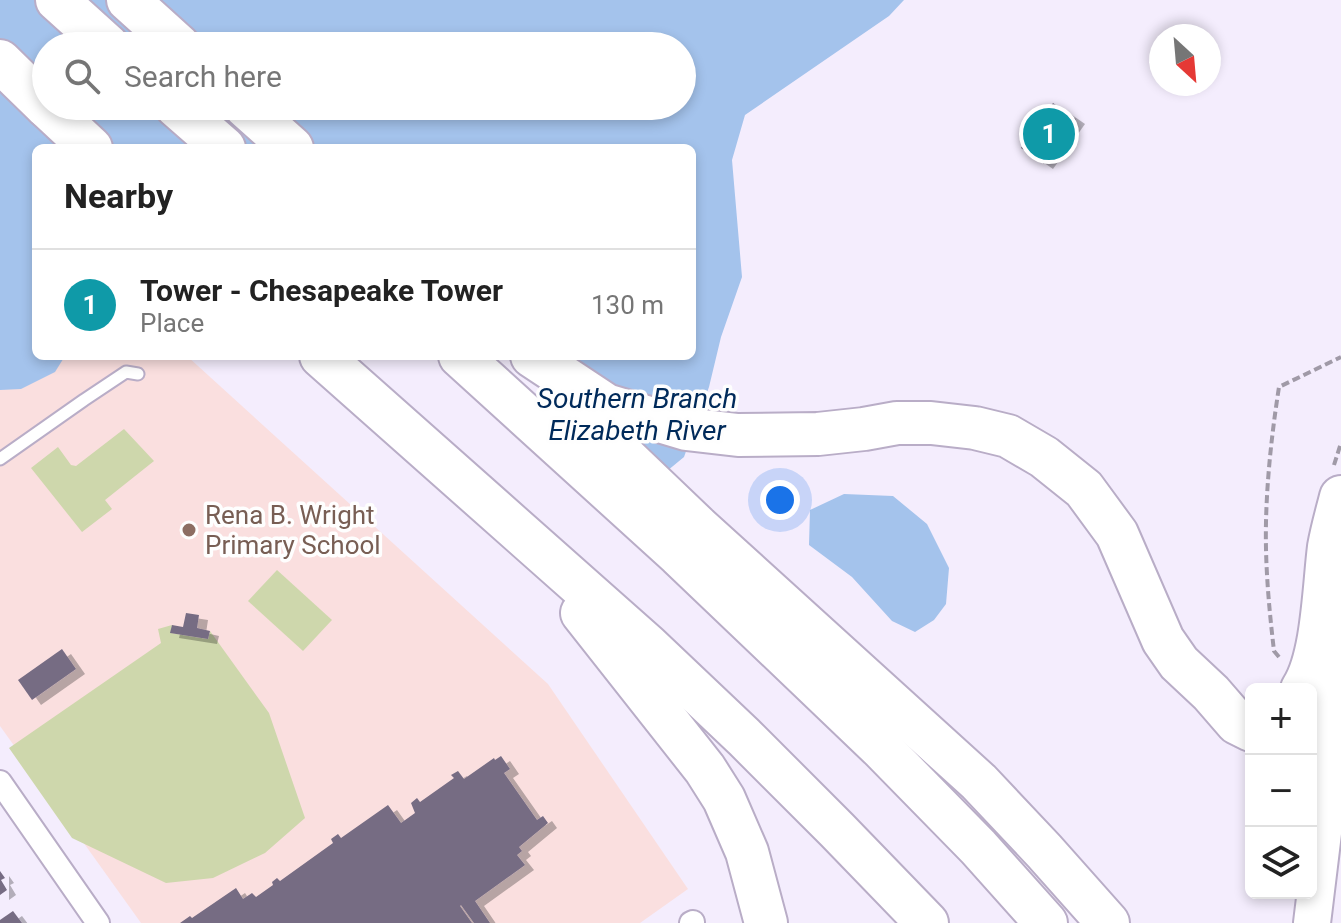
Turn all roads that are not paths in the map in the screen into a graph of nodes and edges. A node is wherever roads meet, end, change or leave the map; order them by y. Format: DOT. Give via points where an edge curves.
graph roads {
  1 [pos="57,0"];
  2 [pos="128,0"];
  3 [pos="92,32"];
  4 [pos="163,32"];
  5 [pos="0,61"];
  6 [pos="32,92"];
  7 [pos="61,120"];
  8 [pos="192,120"];
  9 [pos="261,120"];
  10 [pos="87,144"];
  11 [pos="219,144"];
  12 [pos="288,144"];
  13 [pos="325,360"];
  14 [pos="465,360"];
  15 [pos="522,360"];
  16 [pos="538,360"];
  17 [pos="138,374"];
  18 [pos="0,459"];
  19 [pos="1336,485"];
  20 [pos="517,531"];
  21 [pos="688,541"];
  22 [pos="1341,570"];
  23 [pos="1292,674"];
  24 [pos="1211,693"];
  25 [pos="1245,702"];
  26 [pos="1245,727"];
  27 [pos="1327,753"];
  28 [pos="0,782"];
  29 [pos="1334,800"];
  30 [pos="98,923"];
  31 [pos="766,923"];
  32 [pos="927,923"];
  33 [pos="1046,923"];
  34 [pos="1108,923"];
  35 [pos="1312,923"];
  1 -- 3 [label="highway"];
  2 -- 4 [label="highway"];
  5 -- 6 [label="highway"];
  7 -- 10 [label="highway"];
  8 -- 11 [label="highway"];
  9 -- 12 [label="highway"];
  13 -- 20 [label="highway"];
  14 -- 21 [label="highway"];
  15 -- 21 [label="highway"];
  16 -- 24 [label="highway" via="606,405 686,429 738,435 818,434 931,423 1008,436 1084,489 1117,534 1163,640"];
  17 -- 18 [label="lane" via="126,372"];
  19 -- 23 [label="highway" via="1316,652 1310,677"];
  20 -- 31 [label="highway" via="705,769 747,852"];
  20 -- 32 [label="highway" via="744,737"];
  21 -- 33 [label="highway"];
  21 -- 34 [label="highway" via="979,782"];
  22 -- 27 [label="main road"];
  24 -- 25 [label="highway"];
  24 -- 26 [label="highway"];
  27 -- 29 [label="main road"];
  28 -- 30 [label="street"];
  29 -- 35 [label="main road"];
}
